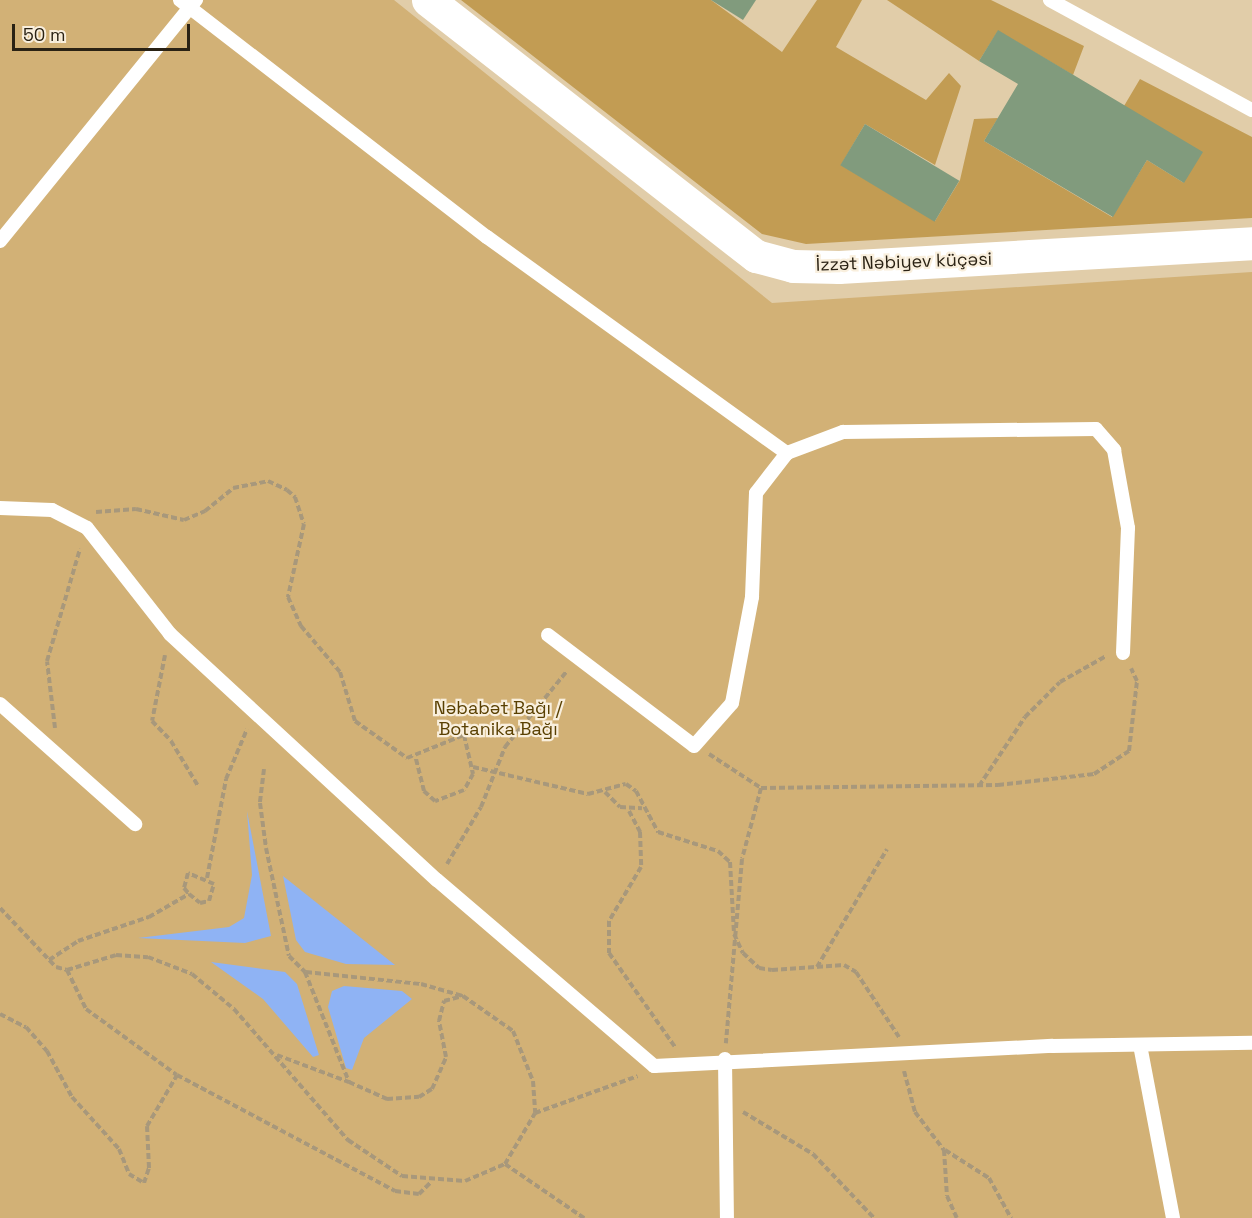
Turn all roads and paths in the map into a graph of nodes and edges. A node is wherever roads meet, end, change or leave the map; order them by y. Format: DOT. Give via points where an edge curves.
graph roads {
  1 [pos="428,0"];
  2 [pos="1050,0"];
  3 [pos="188,3"];
  4 [pos="1252,110"];
  5 [pos="0,242"];
  6 [pos="1252,243"];
  7 [pos="787,453"];
  8 [pos="0,508"];
  9 [pos="87,528"];
  10 [pos="170,634"];
  11 [pos="548,635"];
  12 [pos="1123,653"];
  13 [pos="579,655"];
  14 [pos="0,704"];
  15 [pos="256,711"];
  16 [pos="694,746"];
  17 [pos="57,755"];
  18 [pos="415,756"];
  19 [pos="473,767"];
  20 [pos="264,769"];
  21 [pos="495,774"];
  22 [pos="198,786"];
  23 [pos="979,786"];
  24 [pos="761,788"];
  25 [pos="605,792"];
  26 [pos="642,808"];
  27 [pos="629,811"];
  28 [pos="135,824"];
  29 [pos="887,849"];
  30 [pos="207,878"];
  31 [pos="437,880"];
  32 [pos="189,894"];
  33 [pos="0,908"];
  34 [pos="738,944"];
  35 [pos="49,960"];
  36 [pos="816,968"];
  37 [pos="67,970"];
  38 [pos="305,972"];
  39 [pos="463,996"];
  40 [pos="0,1014"];
  41 [pos="1252,1043"];
  42 [pos="1140,1045"];
  43 [pos="903,1053"];
  44 [pos="276,1055"];
  45 [pos="725,1059"];
  46 [pos="675,1063"];
  47 [pos="654,1066"];
  48 [pos="177,1075"];
  49 [pos="349,1082"];
  50 [pos="724,1101"];
  51 [pos="535,1113"];
  52 [pos="944,1150"];
  53 [pos="505,1164"];
  54 [pos="431,1182"];
  55 [pos="584,1218"];
  56 [pos="727,1218"];
  57 [pos="874,1218"];
  58 [pos="957,1218"];
  59 [pos="1011,1218"];
  60 [pos="1173,1218"];
  1 -- 6 [label="main road, İzzət Nəbiyev küçəsi" via="756,256 793,266 839,267"];
  2 -- 4 [label="lane"];
  3 -- 5 [label="lane"];
  3 -- 7 [label="lane" via="487,237"];
  7 -- 12 [label="lane" via="843,432 1096,429 1114,450 1128,528"];
  7 -- 16 [label="lane" via="756,493 752,597 732,703"];
  8 -- 9 [label="lane" via="52,510"];
  9 -- 10 [label="lane"];
  9 -- 17 [label="path" via="47,661"];
  9 -- 18 [label="path" via="99,510 136,509 184,520 205,511 233,488 268,481 287,490 296,497 304,524 288,597 301,626 340,672 356,721 372,738 407,758"];
  10 -- 15 [label="lane"];
  10 -- 22 [label="path" via="152,721 171,741"];
  11 -- 13 [label="lane"];
  12 -- 23 [label="path" via="1101,657 1059,682 1025,717"];
  12 -- 23 [label="path" via="1137,681 1130,751 1110,768 1061,782"];
  13 -- 16 [label="lane"];
  13 -- 21 [label="path" via="505,747"];
  14 -- 17 [label="lane"];
  15 -- 30 [label="path" via="226,779"];
  15 -- 31 [label="lane"];
  16 -- 24 [label="path"];
  17 -- 28 [label="lane"];
  18 -- 19 [label="path" via="464,735"];
  18 -- 19 [label="path" via="424,791 435,801 464,790"];
  19 -- 21 [label="path"];
  20 -- 38 [label="path" via="260,804 271,876 289,956"];
  21 -- 25 [label="path" via="588,794"];
  21 -- 31 [label="path"];
  23 -- 24 [label="path"];
  24 -- 34 [label="path" via="742,859"];
  25 -- 26 [label="path" via="626,784 636,791"];
  25 -- 27 [label="path"];
  26 -- 27 [label="path"];
  26 -- 34 [label="path" via="658,832 718,850 730,862"];
  27 -- 46 [label="path" via="640,832 641,867 609,921 609,953 631,991 676,1043"];
  29 -- 36 [label="path"];
  30 -- 32 [label="path" via="188,873 184,888"];
  30 -- 32 [label="path" via="214,884 209,901 200,903"];
  31 -- 47 [label="lane"];
  32 -- 35 [label="path" via="149,917 78,940"];
  33 -- 35 [label="path"];
  34 -- 36 [label="path" via="759,968"];
  34 -- 45 [label="path" via="726,997"];
  35 -- 37 [label="path"];
  36 -- 43 [label="path" via="843,965 856,972 889,1015"];
  37 -- 44 [label="path" via="116,955 170,962 213,989"];
  37 -- 48 [label="path" via="86,1009"];
  38 -- 39 [label="path" via="421,984"];
  38 -- 49 [label="path"];
  39 -- 49 [label="path" via="444,1001 440,1021 446,1057 432,1089 419,1097 387,1099"];
  39 -- 51 [label="path" via="513,1031 533,1081"];
  40 -- 48 [label="path" via="26,1027 48,1051 72,1097 119,1149 129,1174 144,1183 149,1168 147,1126"];
  41 -- 42 [label="lane"];
  42 -- 43 [label="lane"];
  42 -- 60 [label="lane"];
  43 -- 45 [label="lane"];
  43 -- 52 [label="path" via="915,1113"];
  44 -- 49 [label="path"];
  44 -- 54 [label="path" via="348,1140 402,1176"];
  45 -- 46 [label="lane"];
  45 -- 50 [label="lane"];
  46 -- 47 [label="lane"];
  47 -- 51 [label="path" via="622,1085"];
  48 -- 54 [label="path" via="395,1191 418,1194"];
  50 -- 56 [label="lane"];
  50 -- 57 [label="path" via="813,1154"];
  51 -- 53 [label="path"];
  52 -- 58 [label="path" via="947,1196"];
  52 -- 59 [label="path" via="989,1178"];
  53 -- 54 [label="path" via="465,1180"];
  53 -- 55 [label="path"];
}
